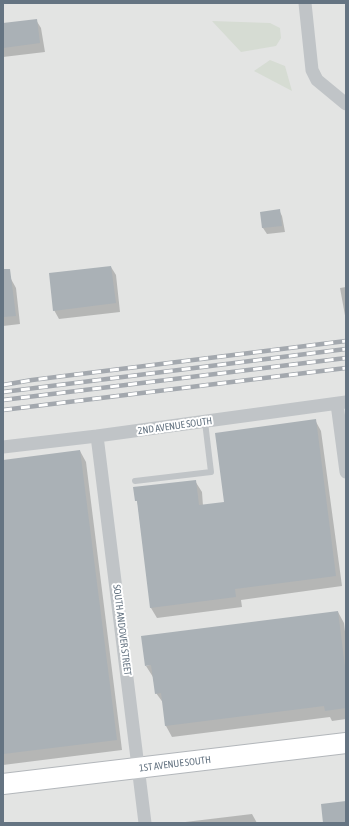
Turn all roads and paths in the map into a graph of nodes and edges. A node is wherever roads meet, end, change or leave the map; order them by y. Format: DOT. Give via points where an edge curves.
graph roads {
  1 [pos="305,3"];
  2 [pos="346,104"];
  3 [pos="342,403"];
  4 [pos="205,422"];
  5 [pos="97,436"];
  6 [pos="3,447"];
  7 [pos="346,472"];
  8 [pos="135,481"];
  9 [pos="346,743"];
  10 [pos="139,768"];
  11 [pos="3,784"];
  12 [pos="145,823"];
  1 -- 2 [label="street" via="312,70 317,80"];
  3 -- 4 [label="street, 2ND AVENUE SOUTH"];
  3 -- 7 [label="street"];
  4 -- 5 [label="street, 2ND AVENUE SOUTH"];
  4 -- 8 [label="lane" via="212,472"];
  5 -- 6 [label="street, 2ND AVENUE SOUTH"];
  5 -- 10 [label="street, SOUTH ANDOVER STREET"];
  9 -- 10 [label="main road, 1ST AVENUE SOUTH"];
  10 -- 11 [label="main road, 1ST AVENUE SOUTH"];
  10 -- 12 [label="street, SOUTH ANDOVER STREET"];
}
